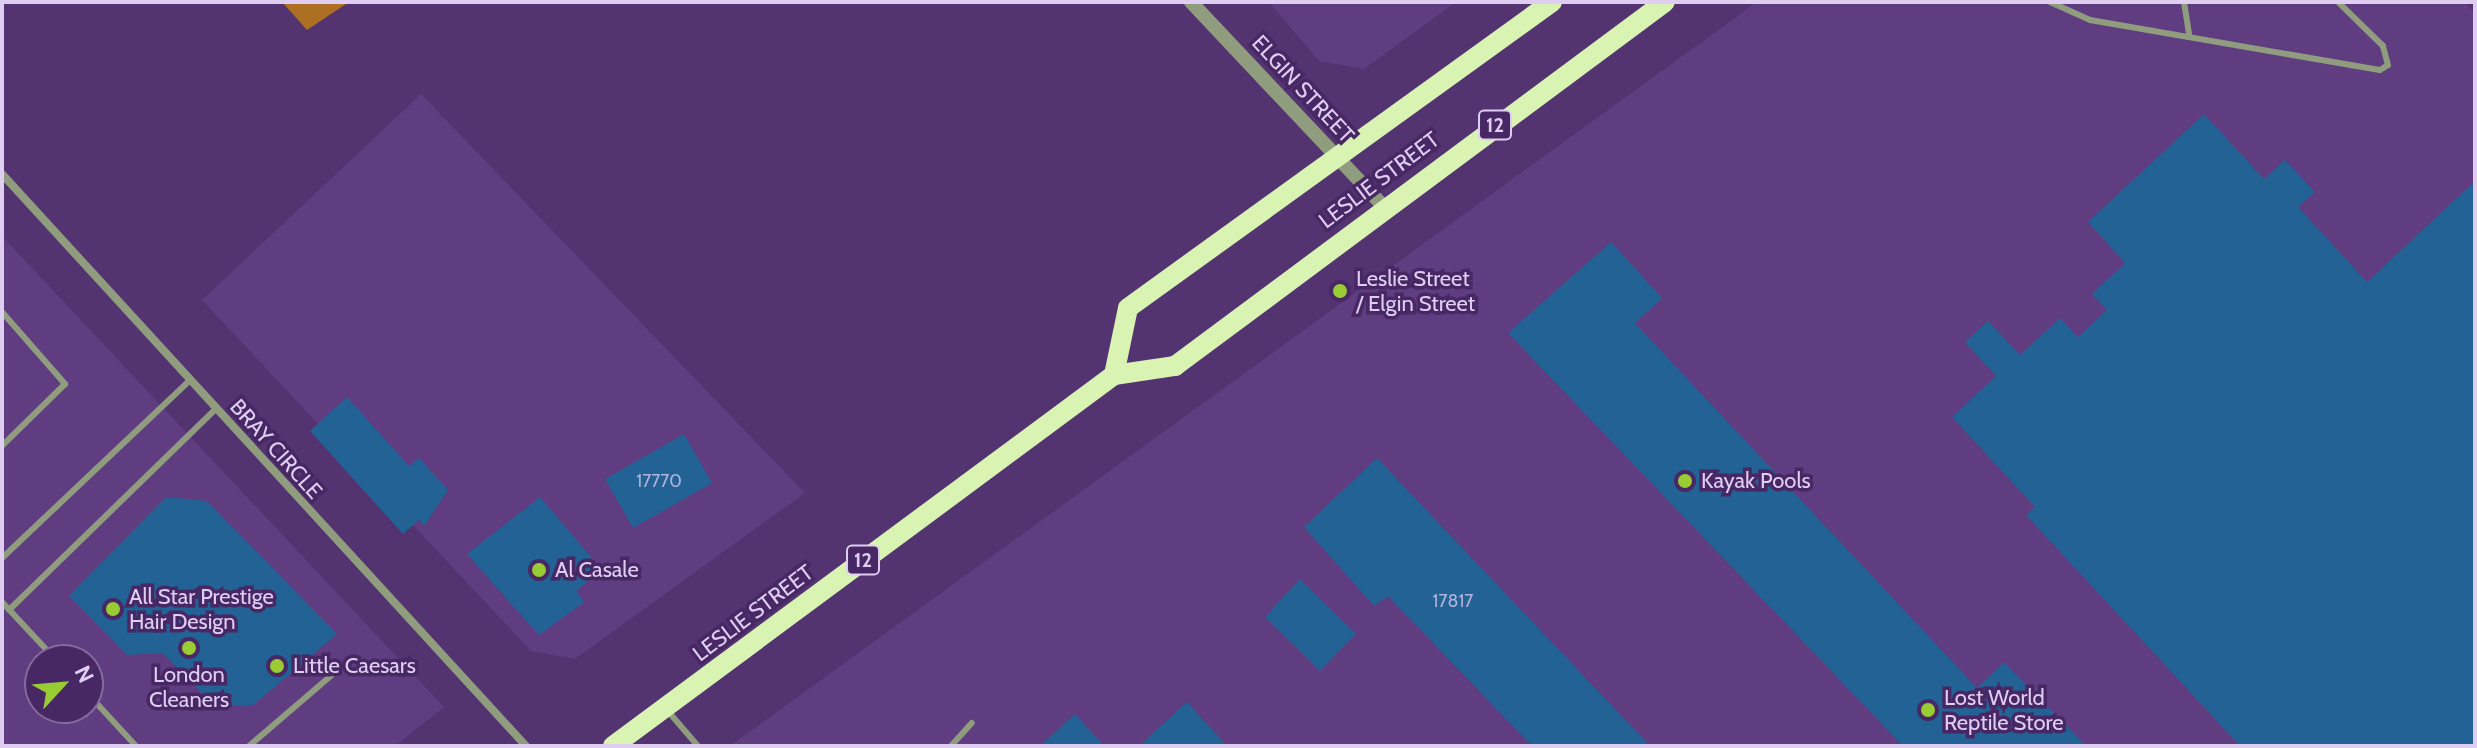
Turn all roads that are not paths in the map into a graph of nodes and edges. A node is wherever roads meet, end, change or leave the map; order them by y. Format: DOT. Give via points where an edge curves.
graph roads {
  1 [pos="1191,2"];
  2 [pos="1552,2"];
  3 [pos="1665,2"];
  4 [pos="2050,2"];
  5 [pos="2184,2"];
  6 [pos="2338,2"];
  7 [pos="2189,34"];
  8 [pos="1335,154"];
  9 [pos="2,174"];
  10 [pos="1383,206"];
  11 [pos="2,312"];
  12 [pos="1114,375"];
  13 [pos="190,380"];
  14 [pos="216,409"];
  15 [pos="2,446"];
  16 [pos="2,558"];
  17 [pos="2,602"];
  18 [pos="9,610"];
  19 [pos="41,644"];
  20 [pos="333,674"];
  21 [pos="665,707"];
  22 [pos="104,711"];
  23 [pos="972,723"];
  24 [pos="136,746"];
  25 [pos="249,746"];
  26 [pos="526,746"];
  27 [pos="613,746"];
  28 [pos="698,746"];
  29 [pos="951,746"];
  1 -- 8 [label="street, ELGIN STREET"];
  2 -- 8 [label="main road, LESLIE STREET"];
  3 -- 10 [label="main road, LESLIE STREET / 12"];
  4 -- 7 [label="lane" via="2090,20"];
  5 -- 7 [label="lane"];
  6 -- 7 [label="lane" via="2383,46 2388,65 2380,70"];
  8 -- 10 [label="street, ELGIN STREET"];
  8 -- 12 [label="main road, LESLIE STREET" via="1128,308"];
  9 -- 13 [label="street, BRAY CIRCLE"];
  10 -- 12 [label="main road, LESLIE STREET / 12" via="1175,366"];
  11 -- 15 [label="lane" via="65,384"];
  12 -- 21 [label="main road, LESLIE STREET / 12"];
  13 -- 14 [label="street, BRAY CIRCLE"];
  13 -- 16 [label="lane"];
  14 -- 18 [label="lane"];
  14 -- 26 [label="street, BRAY CIRCLE"];
  17 -- 18 [label="lane"];
  18 -- 19 [label="lane"];
  20 -- 25 [label="lane"];
  21 -- 27 [label="main road, LESLIE STREET / 12"];
  21 -- 28 [label="lane"];
  22 -- 24 [label="lane"];
  23 -- 29 [label="lane"];
}
